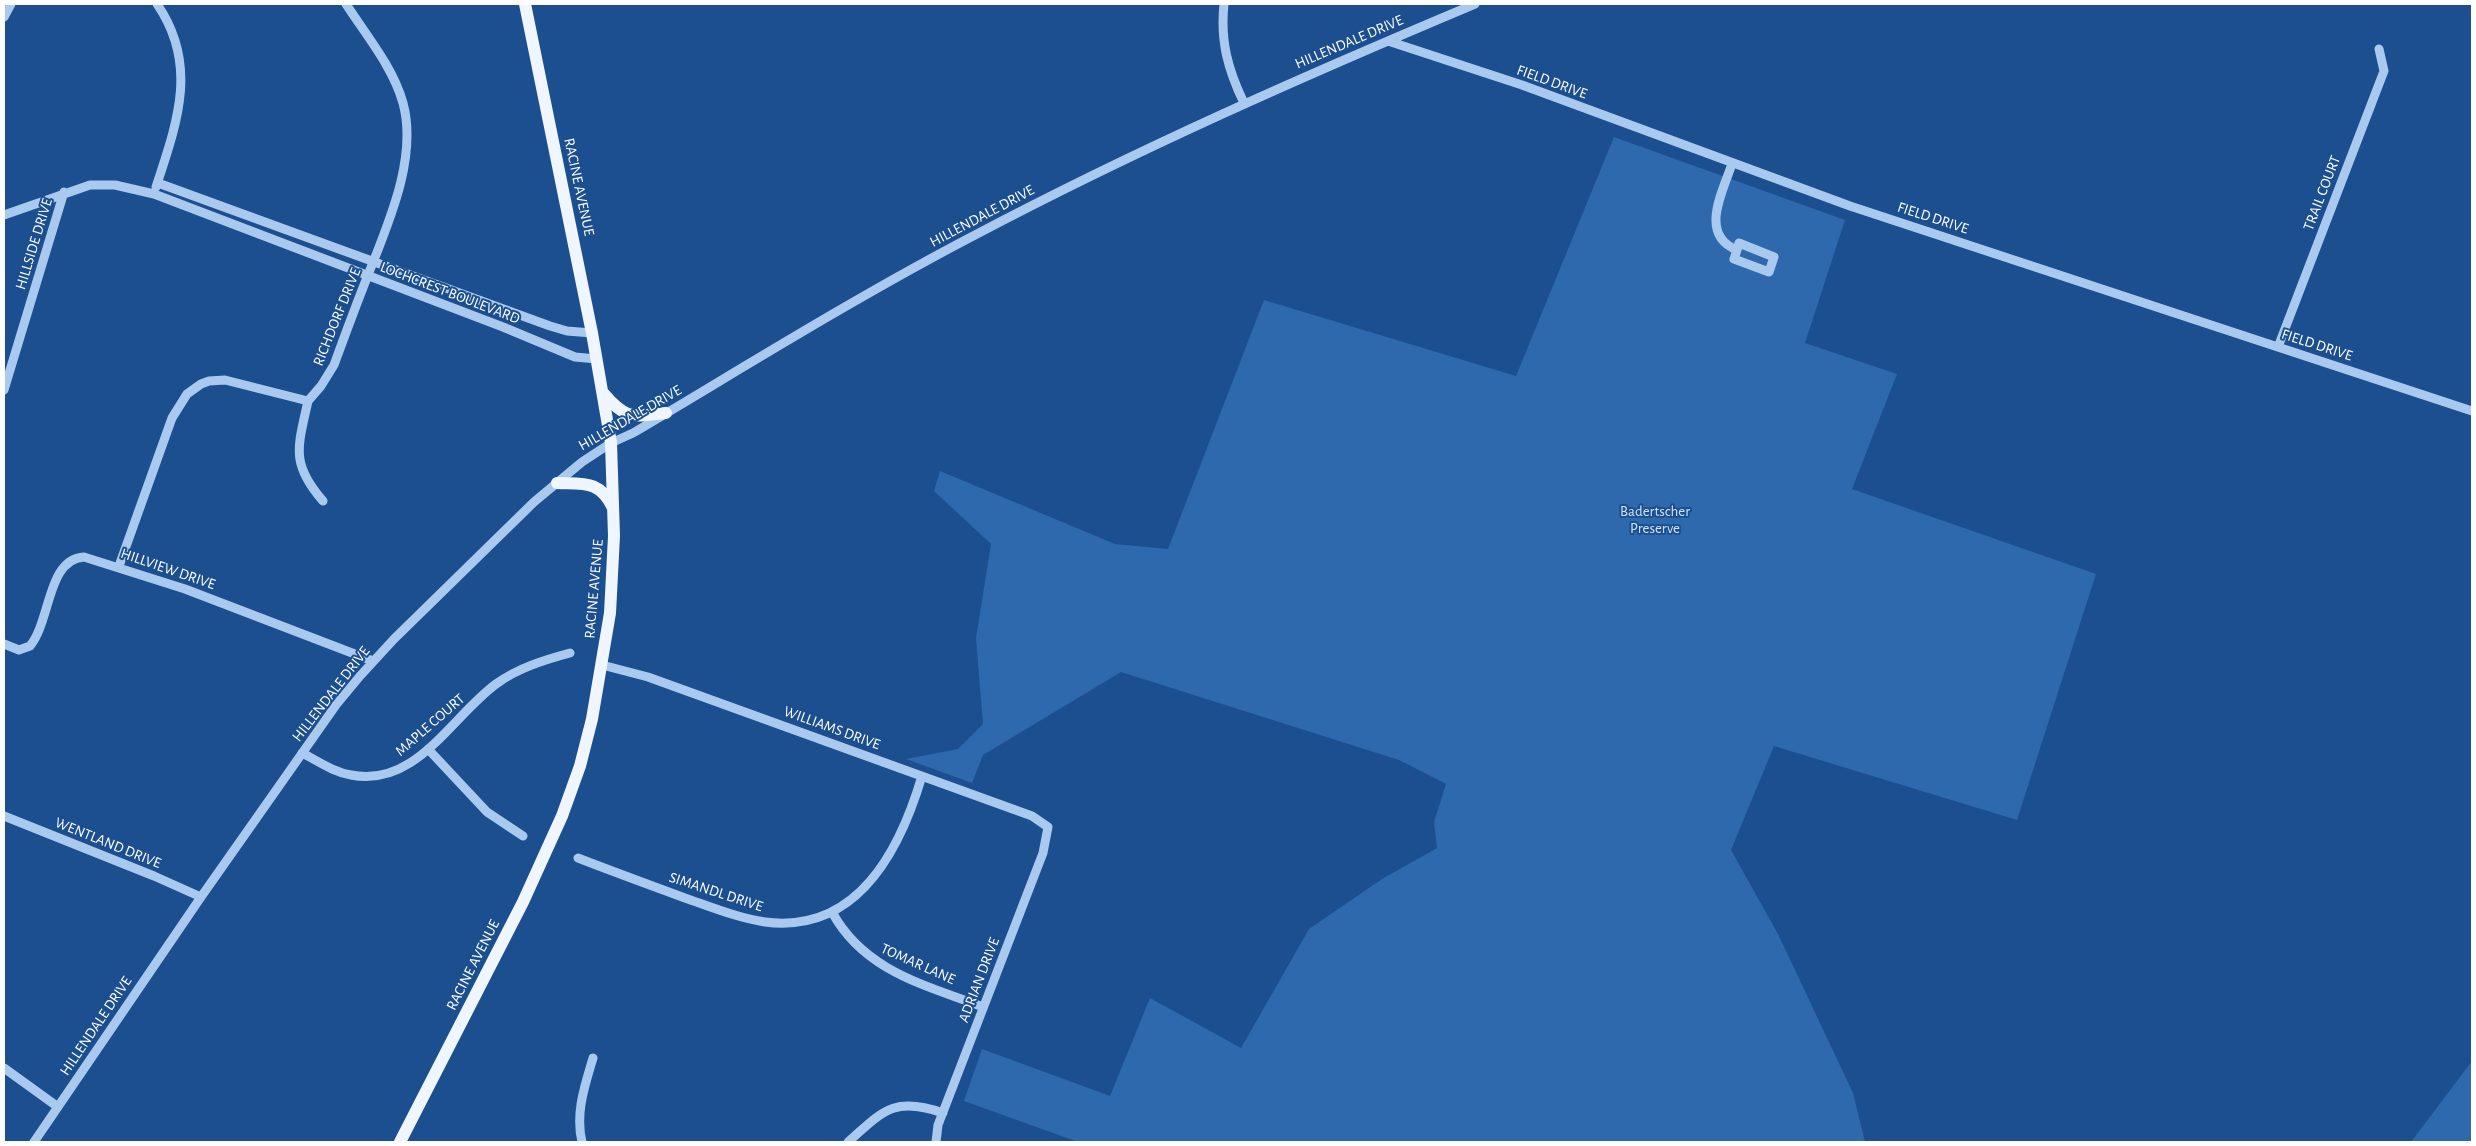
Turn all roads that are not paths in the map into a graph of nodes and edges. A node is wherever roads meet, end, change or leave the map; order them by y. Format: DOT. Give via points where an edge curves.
graph roads {
  1 [pos="11,4"];
  2 [pos="157,4"];
  3 [pos="346,4"];
  4 [pos="525,4"];
  5 [pos="1224,4"];
  6 [pos="1475,4"];
  7 [pos="4,17"];
  8 [pos="1388,41"];
  9 [pos="2379,49"];
  10 [pos="1244,103"];
  11 [pos="1732,164"];
  12 [pos="158,183"];
  13 [pos="64,192"];
  14 [pos="154,194"];
  15 [pos="4,215"];
  16 [pos="1736,250"];
  17 [pos="374,261"];
  18 [pos="368,276"];
  19 [pos="592,332"];
  20 [pos="2278,346"];
  21 [pos="597,359"];
  22 [pos="4,390"];
  23 [pos="603,392"];
  24 [pos="308,401"];
  25 [pos="2472,411"];
  26 [pos="666,413"];
  27 [pos="610,443"];
  28 [pos="557,482"];
  29 [pos="323,501"];
  30 [pos="614,511"];
  31 [pos="118,566"];
  32 [pos="4,644"];
  33 [pos="570,653"];
  34 [pos="373,661"];
  35 [pos="602,664"];
  36 [pos="428,749"];
  37 [pos="302,753"];
  38 [pos="922,776"];
  39 [pos="4,816"];
  40 [pos="1048,827"];
  41 [pos="523,836"];
  42 [pos="578,858"];
  43 [pos="201,897"];
  44 [pos="832,912"];
  45 [pos="983,1007"];
  46 [pos="593,1058"];
  47 [pos="4,1068"];
  48 [pos="58,1107"];
  49 [pos="943,1113"];
  50 [pos="34,1142"];
  51 [pos="400,1142"];
  52 [pos="582,1142"];
  53 [pos="848,1142"];
  54 [pos="936,1142"];
  1 -- 7 [label="street"];
  2 -- 12 [label="street" via="176,40 182,80 180,104"];
  3 -- 17 [label="street, RICHDORF DRIVE" via="392,77 403,103 407,131 406,157 399,186"];
  4 -- 19 [label="main road, RACINE AVENUE"];
  5 -- 10 [label="street" via="1223,46 1230,73"];
  6 -- 8 [label="street, HILLENDALE DRIVE"];
  8 -- 10 [label="street, HILLENDALE DRIVE"];
  8 -- 11 [label="street, FIELD DRIVE" via="1522,86"];
  9 -- 20 [label="street, TRAIL COURT" via="2384,71"];
  10 -- 26 [label="street, HILLENDALE DRIVE" via="974,235"];
  11 -- 16 [label="street" via="1715,218 1717,235 1728,247"];
  11 -- 20 [label="street, FIELD DRIVE" via="1850,206"];
  12 -- 14 [label="street"];
  12 -- 17 [label="street, LOCHCREST BOULEVARD"];
  13 -- 14 [label="street, LOCHCREST BOULEVARD" via="104,184"];
  13 -- 15 [label="street, LOCHCREST BOULEVARD"];
  13 -- 22 [label="street, HILLSIDE DRIVE"];
  14 -- 18 [label="street, LOCHCREST BOULEVARD"];
  17 -- 18 [label="street, RICHDORF DRIVE"];
  17 -- 19 [label="street, LOCHCREST BOULEVARD" via="567,331"];
  18 -- 21 [label="street, LOCHCREST BOULEVARD" via="575,357"];
  18 -- 24 [label="street, RICHDORF DRIVE" via="334,365"];
  19 -- 21 [label="main road, RACINE AVENUE"];
  20 -- 25 [label="street, FIELD DRIVE"];
  21 -- 23 [label="main road, RACINE AVENUE"];
  23 -- 26 [label="main road" via="618,410 626,414"];
  23 -- 27 [label="main road, RACINE AVENUE"];
  24 -- 29 [label="street" via="299,442 299,462 309,484"];
  24 -- 31 [label="street" via="225,380 209,381 187,394 172,418"];
  26 -- 27 [label="street, HILLENDALE DRIVE"];
  27 -- 28 [label="street, HILLENDALE DRIVE"];
  27 -- 30 [label="main road, RACINE AVENUE"];
  28 -- 30 [label="main road" via="598,488 606,494"];
  28 -- 34 [label="street, HILLENDALE DRIVE" via="498,535"];
  30 -- 35 [label="main road, RACINE AVENUE" via="610,605"];
  31 -- 32 [label="street, HILLVIEW DRIVE" via="84,557 68,561 57,577 35,641 26,649 19,650"];
  31 -- 34 [label="street, HILLVIEW DRIVE"];
  33 -- 36 [label="street, MAPLE COURT" via="520,670 500,681"];
  34 -- 37 [label="street, HILLENDALE DRIVE"];
  35 -- 38 [label="street, WILLIAMS DRIVE" via="648,677"];
  35 -- 51 [label="main road, RACINE AVENUE" via="580,766 550,846"];
  36 -- 37 [label="street, MAPLE COURT" via="390,774 363,777 341,772"];
  36 -- 41 [label="street" via="487,812"];
  37 -- 43 [label="street, HILLENDALE DRIVE"];
  38 -- 40 [label="street, WILLIAMS DRIVE" via="1032,816"];
  38 -- 44 [label="street, SIMANDL DRIVE" via="904,828 884,865 860,892"];
  39 -- 43 [label="street, WENTLAND DRIVE"];
  40 -- 45 [label="street, ADRIAN DRIVE" via="1043,853"];
  42 -- 44 [label="street, SIMANDL DRIVE" via="753,920 784,923"];
  43 -- 48 [label="street, HILLENDALE DRIVE"];
  44 -- 45 [label="street, TOMAR LANE" via="848,936 875,962"];
  45 -- 49 [label="street, ADRIAN DRIVE"];
  46 -- 52 [label="street" via="579,1114"];
  47 -- 48 [label="street"];
  48 -- 50 [label="street, HILLENDALE DRIVE"];
  49 -- 53 [label="street" via="915,1105 890,1109"];
  49 -- 54 [label="street, ADRIAN DRIVE"];
}
